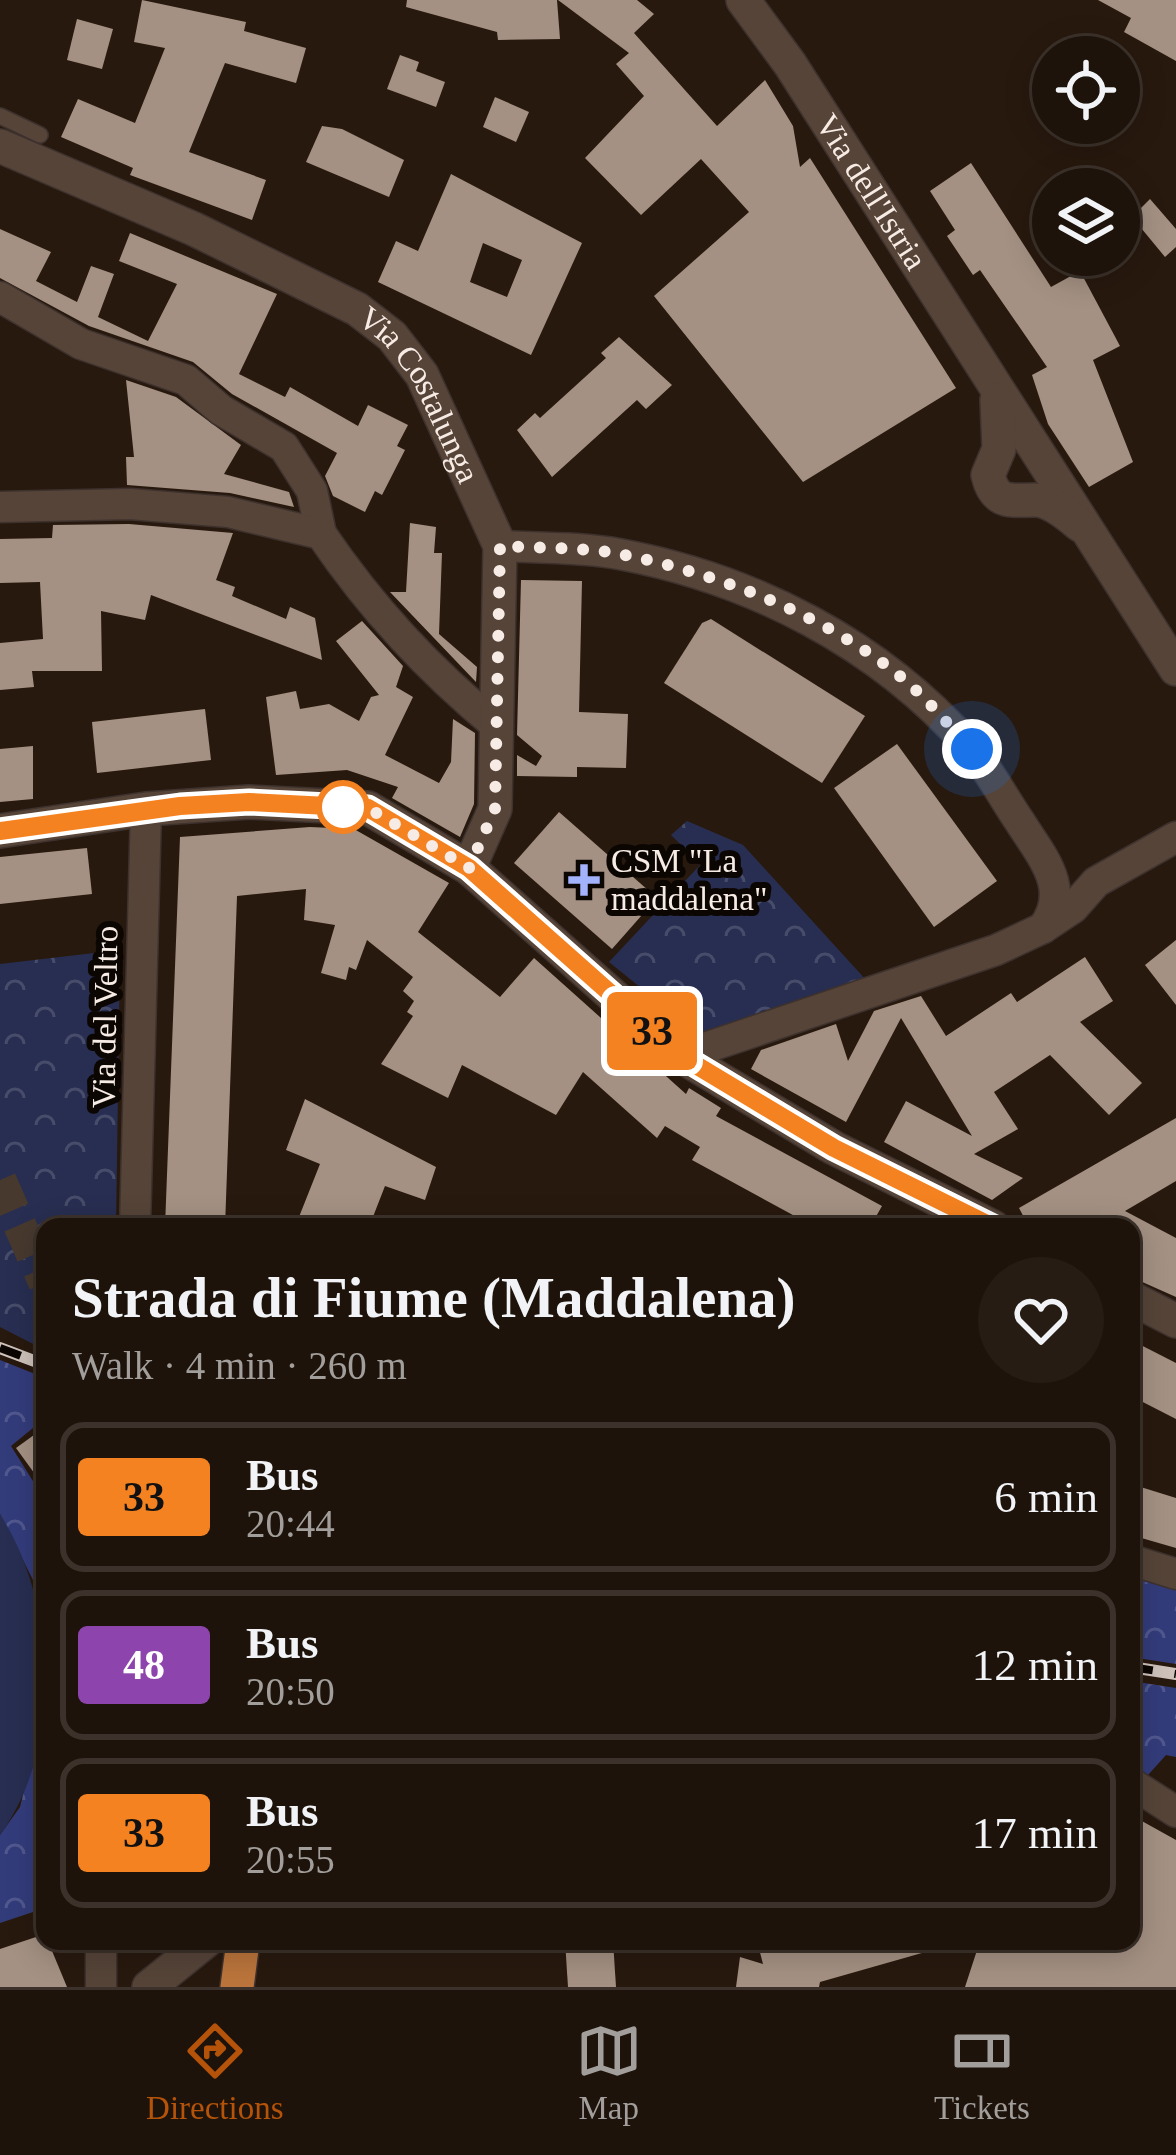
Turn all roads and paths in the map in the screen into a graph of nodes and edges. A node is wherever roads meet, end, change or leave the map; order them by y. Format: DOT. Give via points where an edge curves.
graph roads {
  1 [pos="743,0"];
  2 [pos="0,116"];
  3 [pos="40,135"];
  4 [pos="0,146"];
  5 [pos="0,297"];
  6 [pos="995,386"];
  7 [pos="1000,449"];
  8 [pos="1042,456"];
  9 [pos="1034,500"];
  10 [pos="0,507"];
  11 [pos="1082,526"];
  12 [pos="321,534"];
  13 [pos="500,546"];
  14 [pos="1176,669"];
  15 [pos="498,727"];
  16 [pos="146,809"];
  17 [pos="0,831"];
  18 [pos="1176,837"];
  19 [pos="469,868"];
  20 [pos="1051,871"];
  21 [pos="1096,882"];
  22 [pos="1042,928"];
  23 [pos="681,1056"];
  24 [pos="135,1218"];
  25 [pos="976,1218"];
  26 [pos="1140,1303"];
  27 [pos="1176,1321"];
  28 [pos="1140,1563"];
  29 [pos="1176,1574"];
  30 [pos="1140,1789"];
  31 [pos="1176,1811"];
  32 [pos="101,1950"];
  33 [pos="195,1950"];
  34 [pos="242,1950"];
  35 [pos="101,1987"];
  36 [pos="149,1987"];
  37 [pos="237,1987"];
  1 -- 6 [label="main road, Via dell'Istria"];
  2 -- 3 [label="lane"];
  4 -- 13 [label="main road, Via Costalunga" via="194,229 357,309 392,336 431,392"];
  5 -- 12 [label="street" via="81,344 186,380 284,447 312,491"];
  6 -- 7 [label="main road, Via dell'Istria"];
  6 -- 8 [label="main road, Via dell'Istria"];
  7 -- 8 [label="main road" via="1018,443"];
  7 -- 9 [label="main road, Via dell'Istria" via="988,475 996,494 1014,504"];
  8 -- 9 [label="main road" via="1047,484"];
  8 -- 11 [label="main road, Via dell'Istria"];
  9 -- 11 [label="main road, Via dell'Istria"];
  10 -- 12 [label="street" via="228,512"];
  11 -- 14 [label="main road, Via dell'Istria"];
  12 -- 15 [label="street" via="368,602 434,674"];
  13 -- 15 [label="main road, Via Costalunga"];
  13 -- 20 [label="street" via="616,554 687,571 837,634 907,682 972,749"];
  15 -- 19 [label="main road, Via Costalunga" via="495,809"];
  16 -- 17 [label="main road"];
  16 -- 19 [label="main road" via="249,802 368,808"];
  16 -- 24 [label="street, Via del Veltro"];
  18 -- 21 [label="street"];
  19 -- 23 [label="main road"];
  20 -- 21 [label="street"];
  20 -- 22 [label="street" via="1056,898"];
  21 -- 22 [label="street"];
  22 -- 23 [label="street" via="948,969"];
  23 -- 25 [label="main road" via="834,1148"];
  26 -- 27 [label="main road"];
  28 -- 29 [label="street"];
  30 -- 31 [label="street"];
  32 -- 35 [label="street"];
  33 -- 36 [label="main road"];
  34 -- 37 [label="main road"];
}
